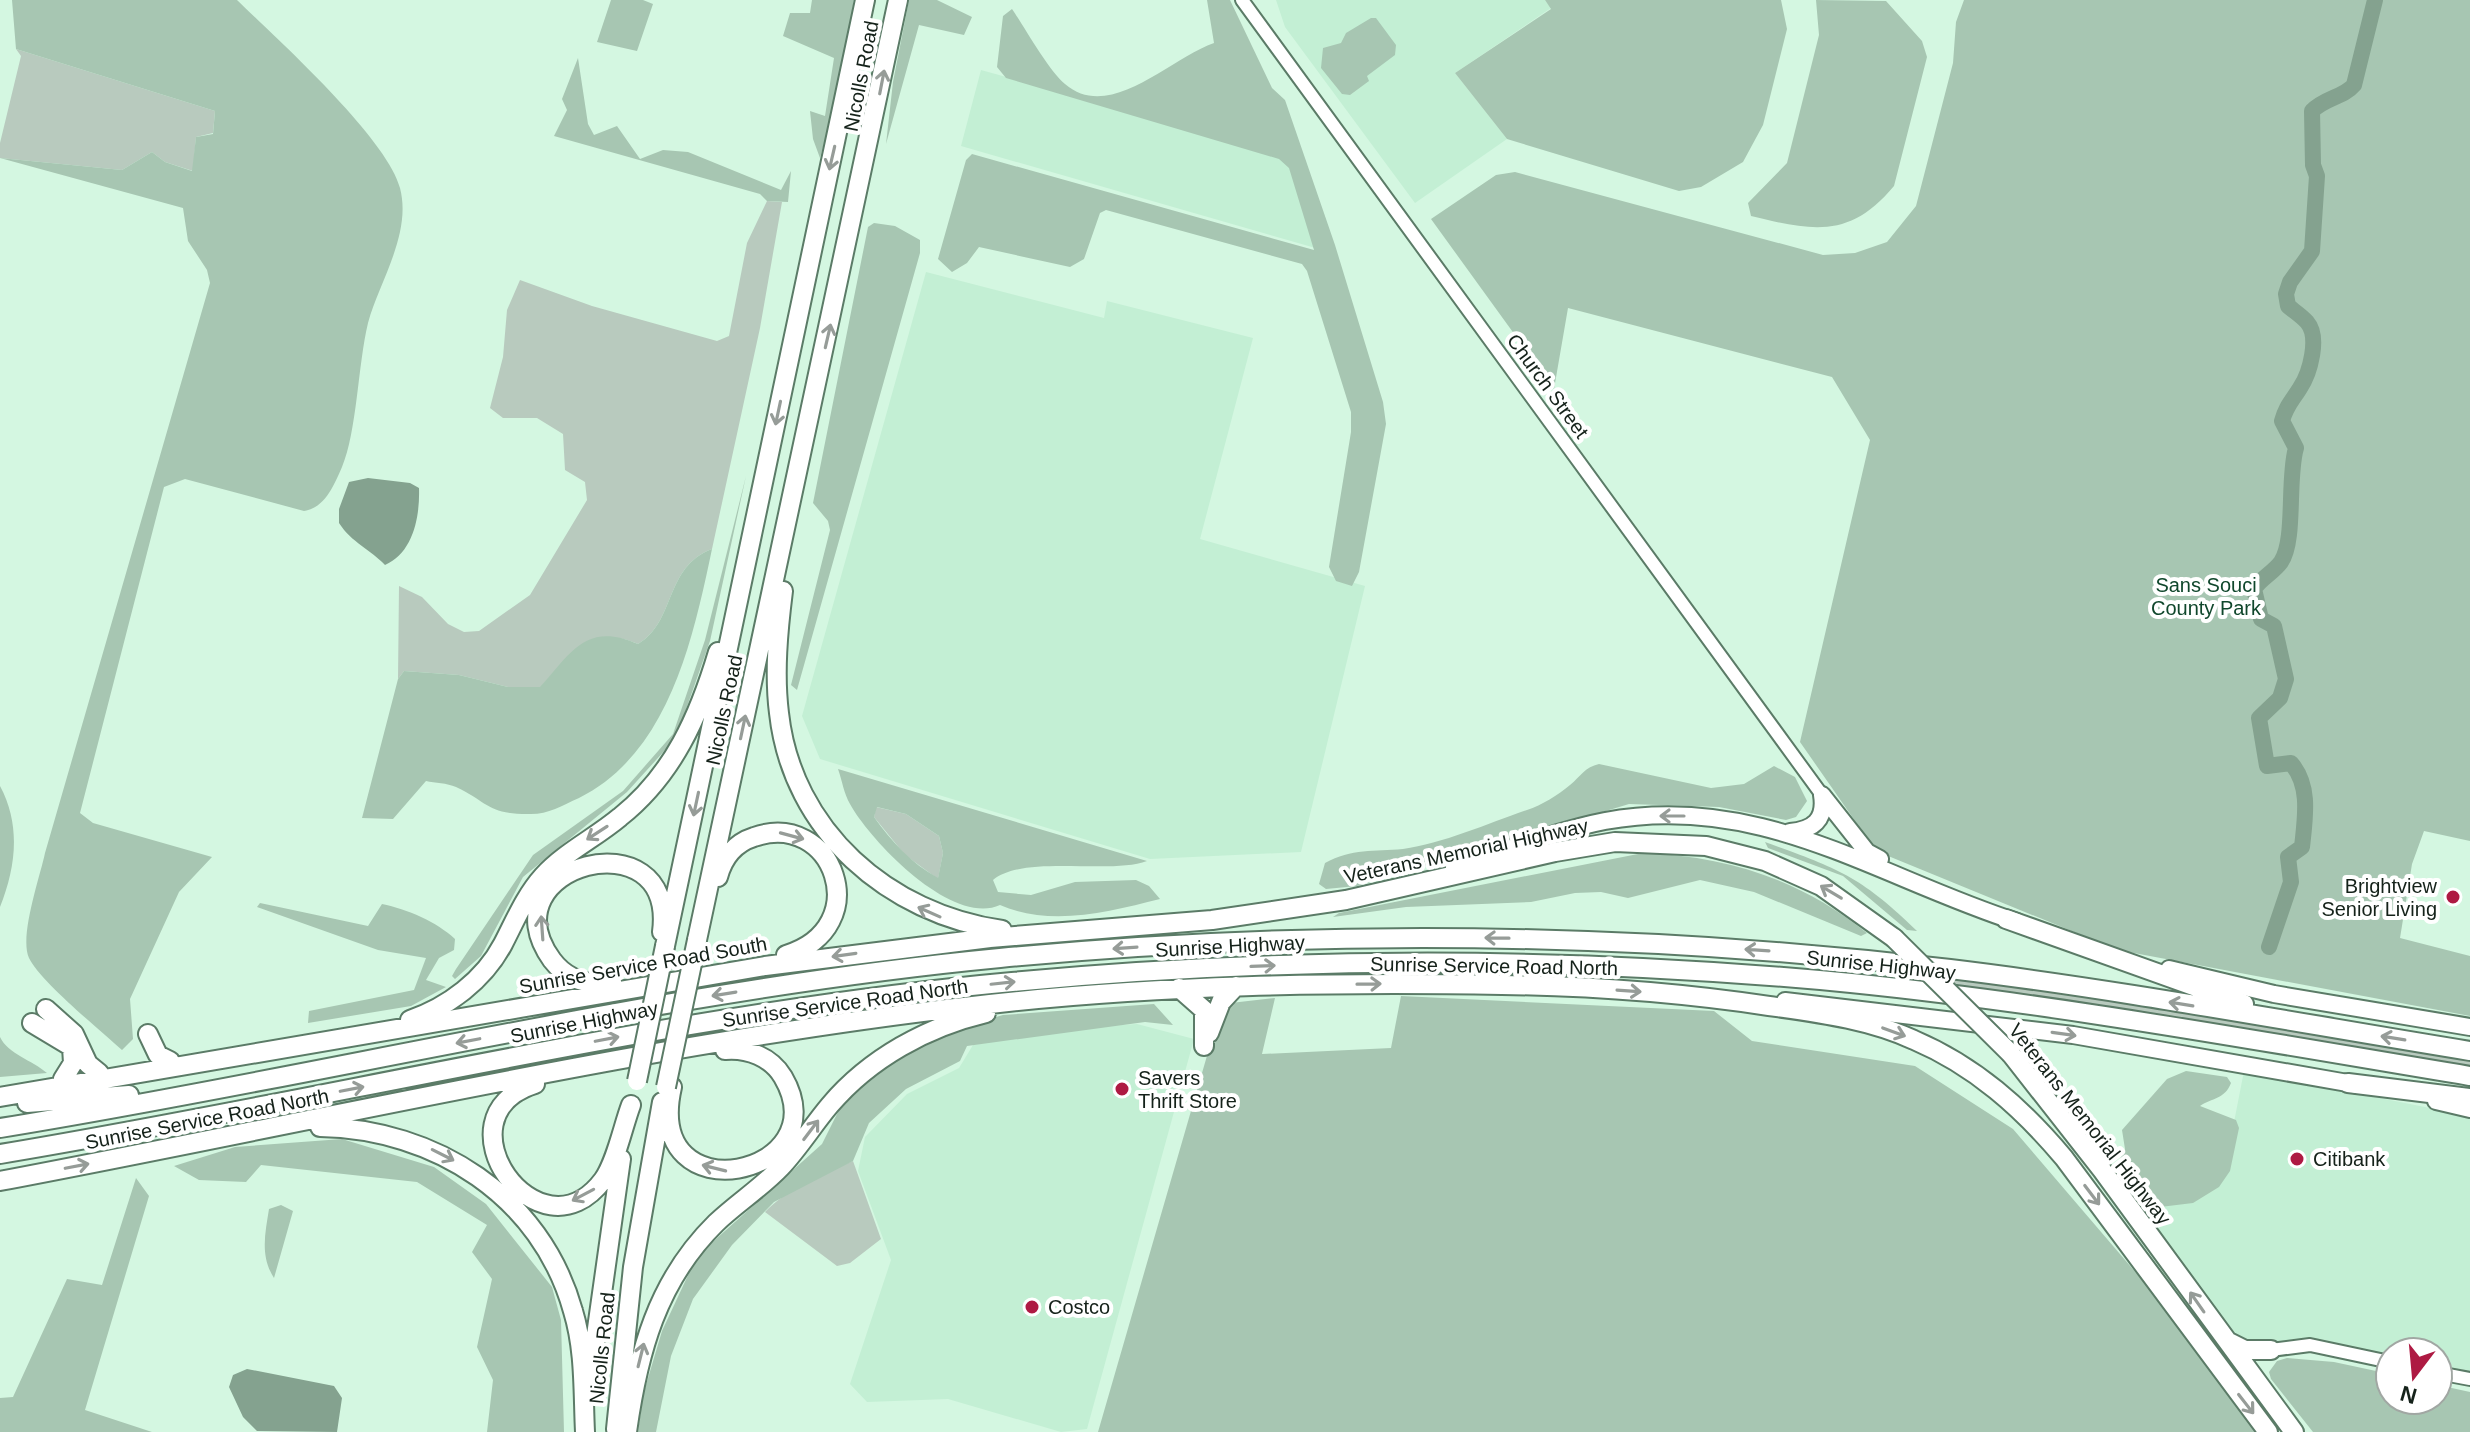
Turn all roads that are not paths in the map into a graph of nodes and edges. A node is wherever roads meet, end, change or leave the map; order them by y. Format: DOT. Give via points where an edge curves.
graph roads {
  1 [pos="865,0"];
  2 [pos="898,0"];
  3 [pos="1242,0"];
  4 [pos="804,442"];
  5 [pos="750,551"];
  6 [pos="1822,795"];
  7 [pos="1785,832"];
  8 [pos="1938,890"];
  9 [pos="1298,907"];
  10 [pos="2006,919"];
  11 [pos="1033,934"];
  12 [pos="697,940"];
  13 [pos="662,946"];
  14 [pos="735,970"];
  15 [pos="663,986"];
  16 [pos="1236,986"];
  17 [pos="1179,988"];
  18 [pos="1124,992"];
  19 [pos="1708,997"];
  20 [pos="46,1009"];
  21 [pos="32,1023"];
  22 [pos="2313,1025"];
  23 [pos="2470,1027"];
  24 [pos="359,1034"];
  25 [pos="671,1047"];
  26 [pos="255,1051"];
  27 [pos="2470,1051"];
  28 [pos="170,1061"];
  29 [pos="595,1066"];
  30 [pos="136,1067"];
  31 [pos="99,1073"];
  32 [pos="2470,1076"];
  33 [pos="63,1079"];
  34 [pos="2348,1083"];
  35 [pos="669,1087"];
  36 [pos="227,1088"];
  37 [pos="0,1094"];
  38 [pos="2470,1098"];
  39 [pos="0,1105"];
  40 [pos="631,1105"];
  41 [pos="2470,1109"];
  42 [pos="286,1126"];
  43 [pos="0,1128"];
  44 [pos="0,1154"];
  45 [pos="0,1181"];
  46 [pos="2223,1338"];
  47 [pos="2271,1350"];
  48 [pos="2374,1359"];
  49 [pos="2249,1373"];
  50 [pos="586,1432"];
  51 [pos="616,1432"];
  52 [pos="627,1432"];
  53 [pos="2268,1432"];
  54 [pos="2294,1432"];
  1 -- 5 [label="highway, Nicolls Road, one-way"];
  4 -- 2 [label="highway, Nicolls Road, one-way"];
  3 -- 6 [label="street, Church Street"];
  11 -- 4 [label="highway, one-way" via="945,918 883,886 833,839 798,781 781,729 777,683 780,611"];
  12 -- 4 [label="highway, Nicolls Road, one-way"];
  5 -- 13 [label="highway, Nicolls Road, one-way"];
  5 -- 24 [label="highway, one-way" via="694,720 657,781 542,877 497,954 465,990 424,1014"];
  6 -- 7 [label="main road" via="1817,823"];
  6 -- 8 [label="main road" via="1867,852"];
  7 -- 8 [label="main road, Sunrise Highway"];
  7 -- 9 [label="main road, Sunrise Highway, one-way" via="1703,816 1608,821"];
  8 -- 10 [label="main road, Sunrise Highway"];
  9 -- 11 [label="highway, Sunrise Service Road South" via="1212,920"];
  46 -- 9 [label="highway, Veterans Memorial Highway, one-way, bridge" via="2011,1054 1894,938 1847,901 1793,872 1736,852 1660,842 1585,845"];
  10 -- 22 [label="highway" via="2201,991"];
  10 -- 23 [label="main road, Sunrise Highway" via="2247,989"];
  11 -- 14 [label="highway, Sunrise Service Road South, one-way"];
  12 -- 14 [label="highway, one-way" via="720,868 733,849 749,839 778,833 813,845 836,882 836,909 829,928 808,947"];
  12 -- 25 [label="highway, Nicolls Road, bridge"];
  13 -- 15 [label="highway, bridge"];
  15 -- 13 [label="highway, one-way" via="597,984 570,976 544,946 542,907 557,880 577,867 599,861 624,866 640,874 657,896"];
  14 -- 15 [label="highway, Sunrise Service Road South"];
  15 -- 24 [label="highway, Sunrise Service Road South"];
  15 -- 40 [label="highway, Nicolls Road, bridge"];
  16 -- 17 [label="highway, Sunrise Service Road North"];
  16 -- 17 [label="highway" via="1221,1002 1204,1046 1204,1010"];
  16 -- 19 [label="highway, Sunrise Service Road North, one-way" via="1526,985"];
  17 -- 18 [label="highway, Sunrise Service Road North"];
  18 -- 25 [label="highway, Sunrise Service Road North" via="901,1015"];
  52 -- 18 [label="highway, one-way" via="646,1336 677,1271 718,1221 780,1168 850,1084 911,1041 959,1021"];
  19 -- 34 [label="main road, one-way" via="1807,1002 1985,1023"];
  19 -- 53 [label="highway, Veterans Memorial Highway, one-way" via="1874,1025 1936,1050 1994,1087 2064,1158"];
  20 -- 31 [label="highway" via="74,1034 88,1064"];
  21 -- 33 [label="highway" via="72,1047 73,1063"];
  27 -- 22 [label="highway, Sunrise Highway, one-way"];
  22 -- 36 [label="highway, Sunrise Highway, one-way" via="2024,979 1787,953 1592,941 1297,939 1058,953 820,979 629,1010"];
  24 -- 26 [label="highway, Sunrise Service Road South"];
  25 -- 29 [label="highway, Sunrise Service Road North"];
  25 -- 35 [label="highway, bridge"];
  25 -- 35 [label="highway, one-way" via="741,1049 765,1059 788,1088 792,1115 787,1134 770,1157 752,1167 732,1172 709,1169 676,1141 668,1112"];
  26 -- 28 [label="highway"];
  26 -- 37 [label="highway, Sunrise Service Road South"];
  28 -- 30 [label="highway"];
  28 -- 30 [label="highway" via="158,1055 148,1034"];
  40 -- 29 [label="highway, one-way" via="607,1173 591,1192 566,1203 549,1203 510,1184 494,1150 494,1131 504,1106 531,1085"];
  29 -- 42 [label="highway, Sunrise Service Road North"];
  30 -- 31 [label="highway"];
  31 -- 33 [label="highway"];
  44 -- 32 [label="highway, Sunrise Highway, one-way" via="786,1009 1025,981 1294,964 1549,964 1864,985 2087,1013"];
  33 -- 37 [label="highway"];
  34 -- 38 [label="highway"];
  34 -- 41 [label="main road"];
  35 -- 51 [label="highway, Nicolls Road" via="633,1267"];
  36 -- 39 [label="highway"];
  36 -- 43 [label="highway, Sunrise Highway"];
  40 -- 50 [label="highway, Nicolls Road" via="603,1264"];
  45 -- 42 [label="highway, Sunrise Service Road North, one-way"];
  42 -- 50 [label="highway, one-way" via="362,1130 416,1142 467,1168 509,1202 544,1245 568,1295 581,1345"];
  46 -- 47 [label="highway" via="2245,1350"];
  46 -- 49 [label="highway, Veterans Memorial Highway"];
  47 -- 48 [label="street" via="2310,1345"];
  47 -- 49 [label="highway"];
  49 -- 54 [label="highway, Veterans Memorial Highway"];
}
